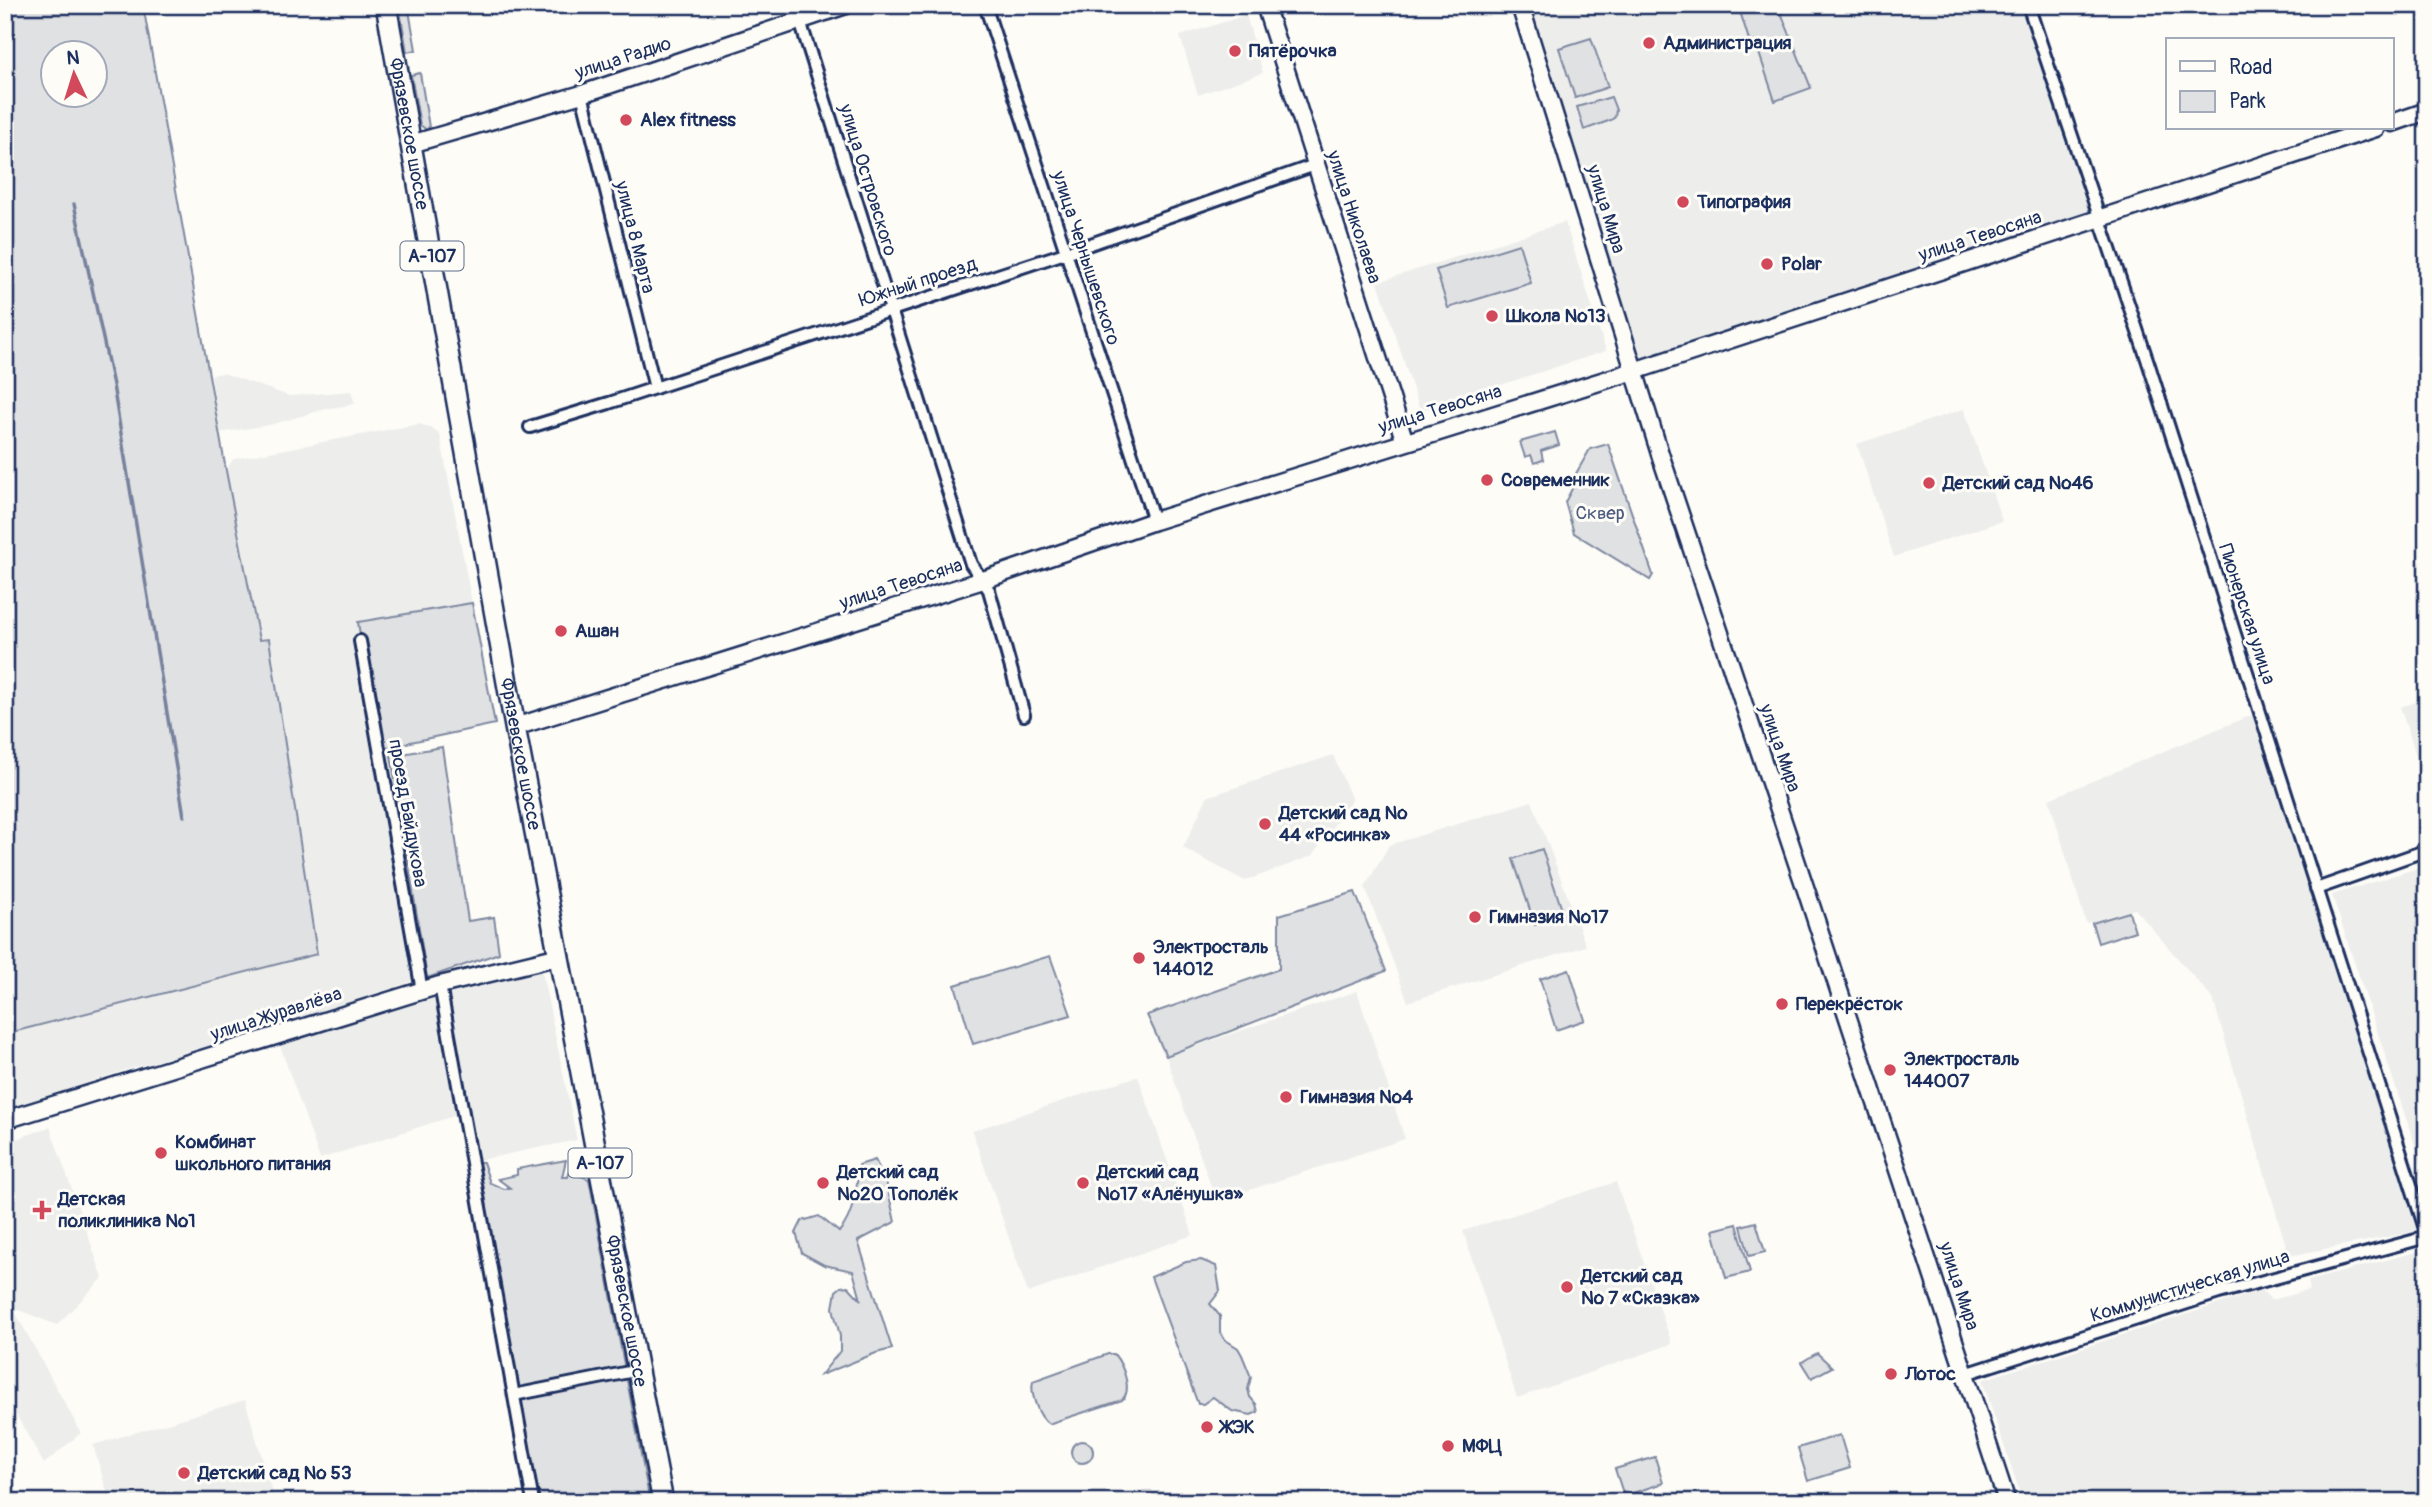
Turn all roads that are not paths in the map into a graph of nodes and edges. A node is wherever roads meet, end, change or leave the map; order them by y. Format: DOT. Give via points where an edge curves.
graph roads {
  1 [pos="386,5"];
  2 [pos="846,5"];
  3 [pos="985,5"];
  4 [pos="1265,5"];
  5 [pos="1520,5"];
  6 [pos="2028,5"];
  7 [pos="797,13"];
  8 [pos="582,94"];
  9 [pos="2427,111"];
  10 [pos="2394,122"];
  11 [pos="2370,130"];
  12 [pos="411,144"];
  13 [pos="1315,165"];
  14 [pos="2101,219"];
  15 [pos="1065,253"];
  16 [pos="889,310"];
  17 [pos="1634,371"];
  18 [pos="655,388"];
  19 [pos="530,426"];
  20 [pos="1405,442"];
  21 [pos="1154,521"];
  22 [pos="983,580"];
  23 [pos="360,641"];
  24 [pos="1024,715"];
  25 [pos="515,727"];
  26 [pos="2427,850"];
  27 [pos="2316,889"];
  28 [pos="560,956"];
  29 [pos="440,985"];
  30 [pos="422,990"];
  31 [pos="5,1120"];
  32 [pos="2427,1236"];
  33 [pos="639,1370"];
  34 [pos="1965,1374"];
  35 [pos="514,1395"];
  36 [pos="533,1502"];
  37 [pos="663,1502"];
  38 [pos="2007,1502"];
  1 -- 12 [label="highway, Фрязевское шоссе / А-107"];
  2 -- 7 [label="main road, улица Радио"];
  3 -- 15 [label="street, улица Чернышевского"];
  4 -- 13 [label="main road, улица Николаева"];
  5 -- 17 [label="main road, улица Мира"];
  6 -- 14 [label="street, Пионерская улица"];
  7 -- 8 [label="main road, улица Радио"];
  7 -- 16 [label="street, улица Островского"];
  8 -- 12 [label="main road, улица Радио"];
  8 -- 18 [label="street, улица 8 Марта"];
  9 -- 10 [label="main road"];
  11 -- 14 [label="main road, улица Тевосяна"];
  12 -- 25 [label="highway, Фрязевское шоссе / А-107"];
  13 -- 15 [label="street, Южный проезд"];
  13 -- 20 [label="main road, улица Николаева"];
  14 -- 17 [label="main road, улица Тевосяна"];
  14 -- 27 [label="street, Пионерская улица"];
  15 -- 16 [label="street, Южный проезд"];
  15 -- 21 [label="street, улица Чернышевского"];
  16 -- 18 [label="street, Южный проезд"];
  16 -- 22 [label="street, улица Островского" via="971,564"];
  17 -- 20 [label="main road, улица Тевосяна"];
  17 -- 34 [label="main road, улица Мира"];
  18 -- 19 [label="street, Южный проезд"];
  20 -- 21 [label="main road, улица Тевосяна"];
  21 -- 22 [label="main road, улица Тевосяна"];
  22 -- 24 [label="street"];
  22 -- 25 [label="main road, улица Тевосяна"];
  23 -- 30 [label="street, проезд Байдукова"];
  25 -- 28 [label="highway, Фрязевское шоссе / А-107"];
  26 -- 27 [label="street"];
  27 -- 32 [label="street, Пионерская улица"];
  28 -- 29 [label="main road, улица Журавлёва"];
  28 -- 33 [label="highway, Фрязевское шоссе / А-107"];
  29 -- 30 [label="main road, улица Журавлёва"];
  29 -- 35 [label="street"];
  30 -- 31 [label="main road, улица Журавлёва"];
  32 -- 34 [label="street, Коммунистическая улица" via="2219,1293"];
  33 -- 35 [label="street"];
  33 -- 37 [label="highway, Фрязевское шоссе / А-107"];
  34 -- 38 [label="main road, улица Мира"];
  35 -- 36 [label="street"];
}
